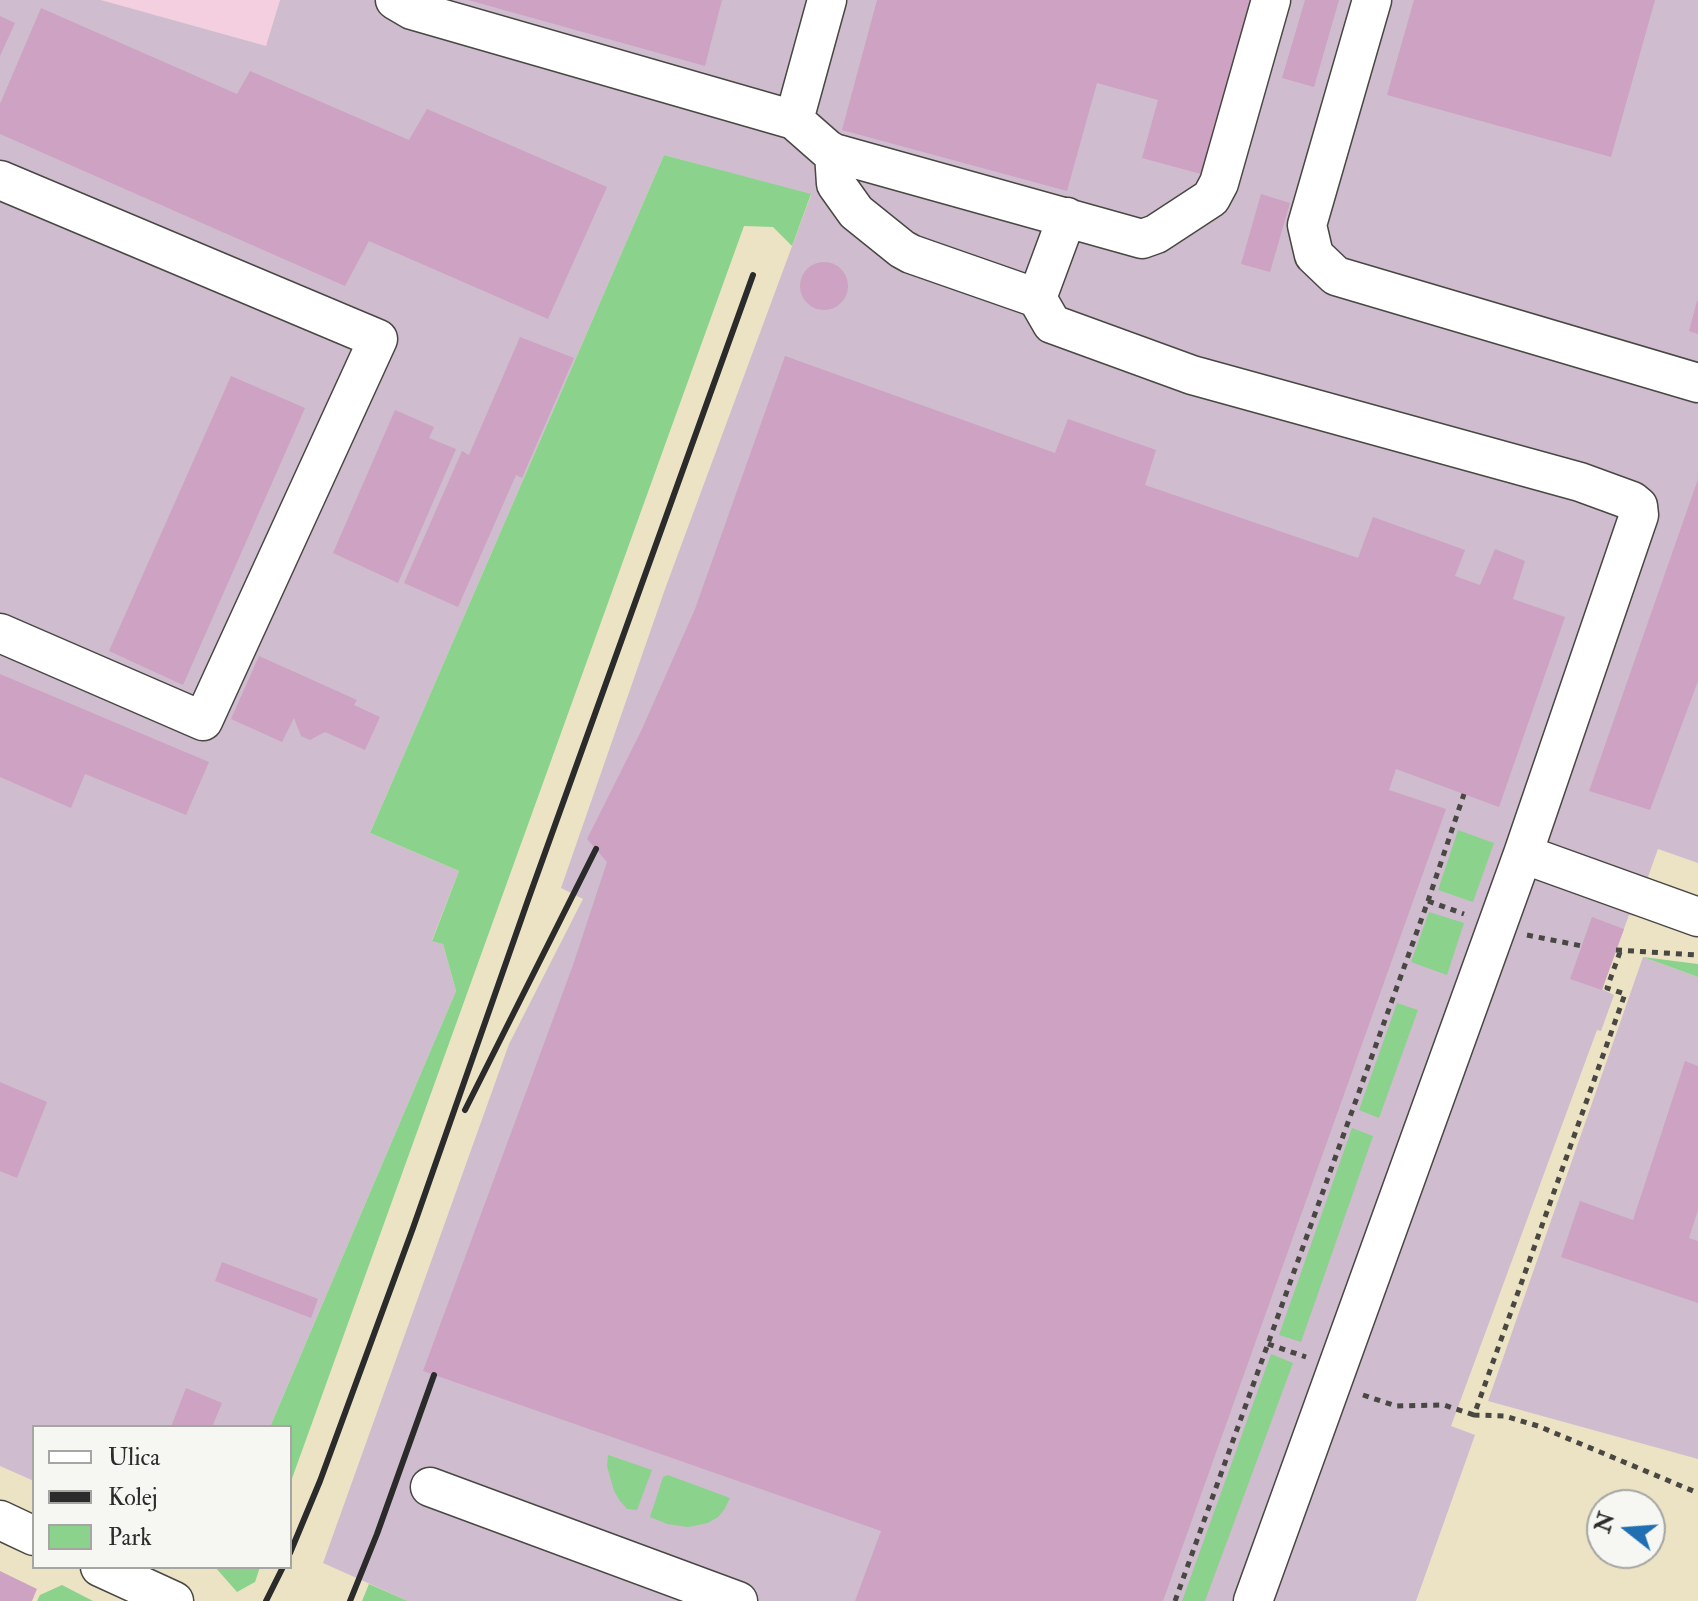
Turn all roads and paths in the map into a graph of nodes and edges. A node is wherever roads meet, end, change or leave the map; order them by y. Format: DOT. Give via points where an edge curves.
graph roads {
  1 [pos="395,0"];
  2 [pos="827,0"];
  3 [pos="1271,0"];
  4 [pos="1372,0"];
  5 [pos="794,120"];
  6 [pos="834,153"];
  7 [pos="0,180"];
  8 [pos="1067,217"];
  9 [pos="1037,298"];
  10 [pos="1698,383"];
  11 [pos="0,633"];
  12 [pos="1464,794"];
  13 [pos="1523,854"];
  14 [pos="1698,917"];
  15 [pos="1698,955"];
  16 [pos="1457,1410"];
  17 [pos="1474,1415"];
  18 [pos="430,1487"];
  19 [pos="1698,1493"];
  20 [pos="0,1520"];
  21 [pos="32,1535"];
  22 [pos="104,1569"];
  23 [pos="174,1601"];
  24 [pos="738,1601"];
  25 [pos="1175,1601"];
  26 [pos="1253,1601"];
  1 -- 5 [label="street" via="412,10"];
  2 -- 5 [label="street"];
  3 -- 8 [label="street" via="1211,198 1142,239"];
  4 -- 10 [label="street" via="1307,225 1314,255 1336,276"];
  5 -- 6 [label="street"];
  6 -- 8 [label="street"];
  6 -- 9 [label="street" via="836,184 856,212 902,249"];
  7 -- 11 [label="street" via="378,339 203,721"];
  8 -- 9 [label="street"];
  9 -- 13 [label="street" via="1052,324 1192,375 1580,482 1638,506"];
  12 -- 25 [label="path"];
  13 -- 14 [label="street"];
  13 -- 26 [label="street"];
  15 -- 17 [label="path" via="1618,951 1607,988 1625,994"];
  16 -- 17 [label="path"];
  17 -- 19 [label="path" via="1505,1416 1538,1426"];
  18 -- 24 [label="street"];
  20 -- 21 [label="street"];
  22 -- 23 [label="street"];
}
